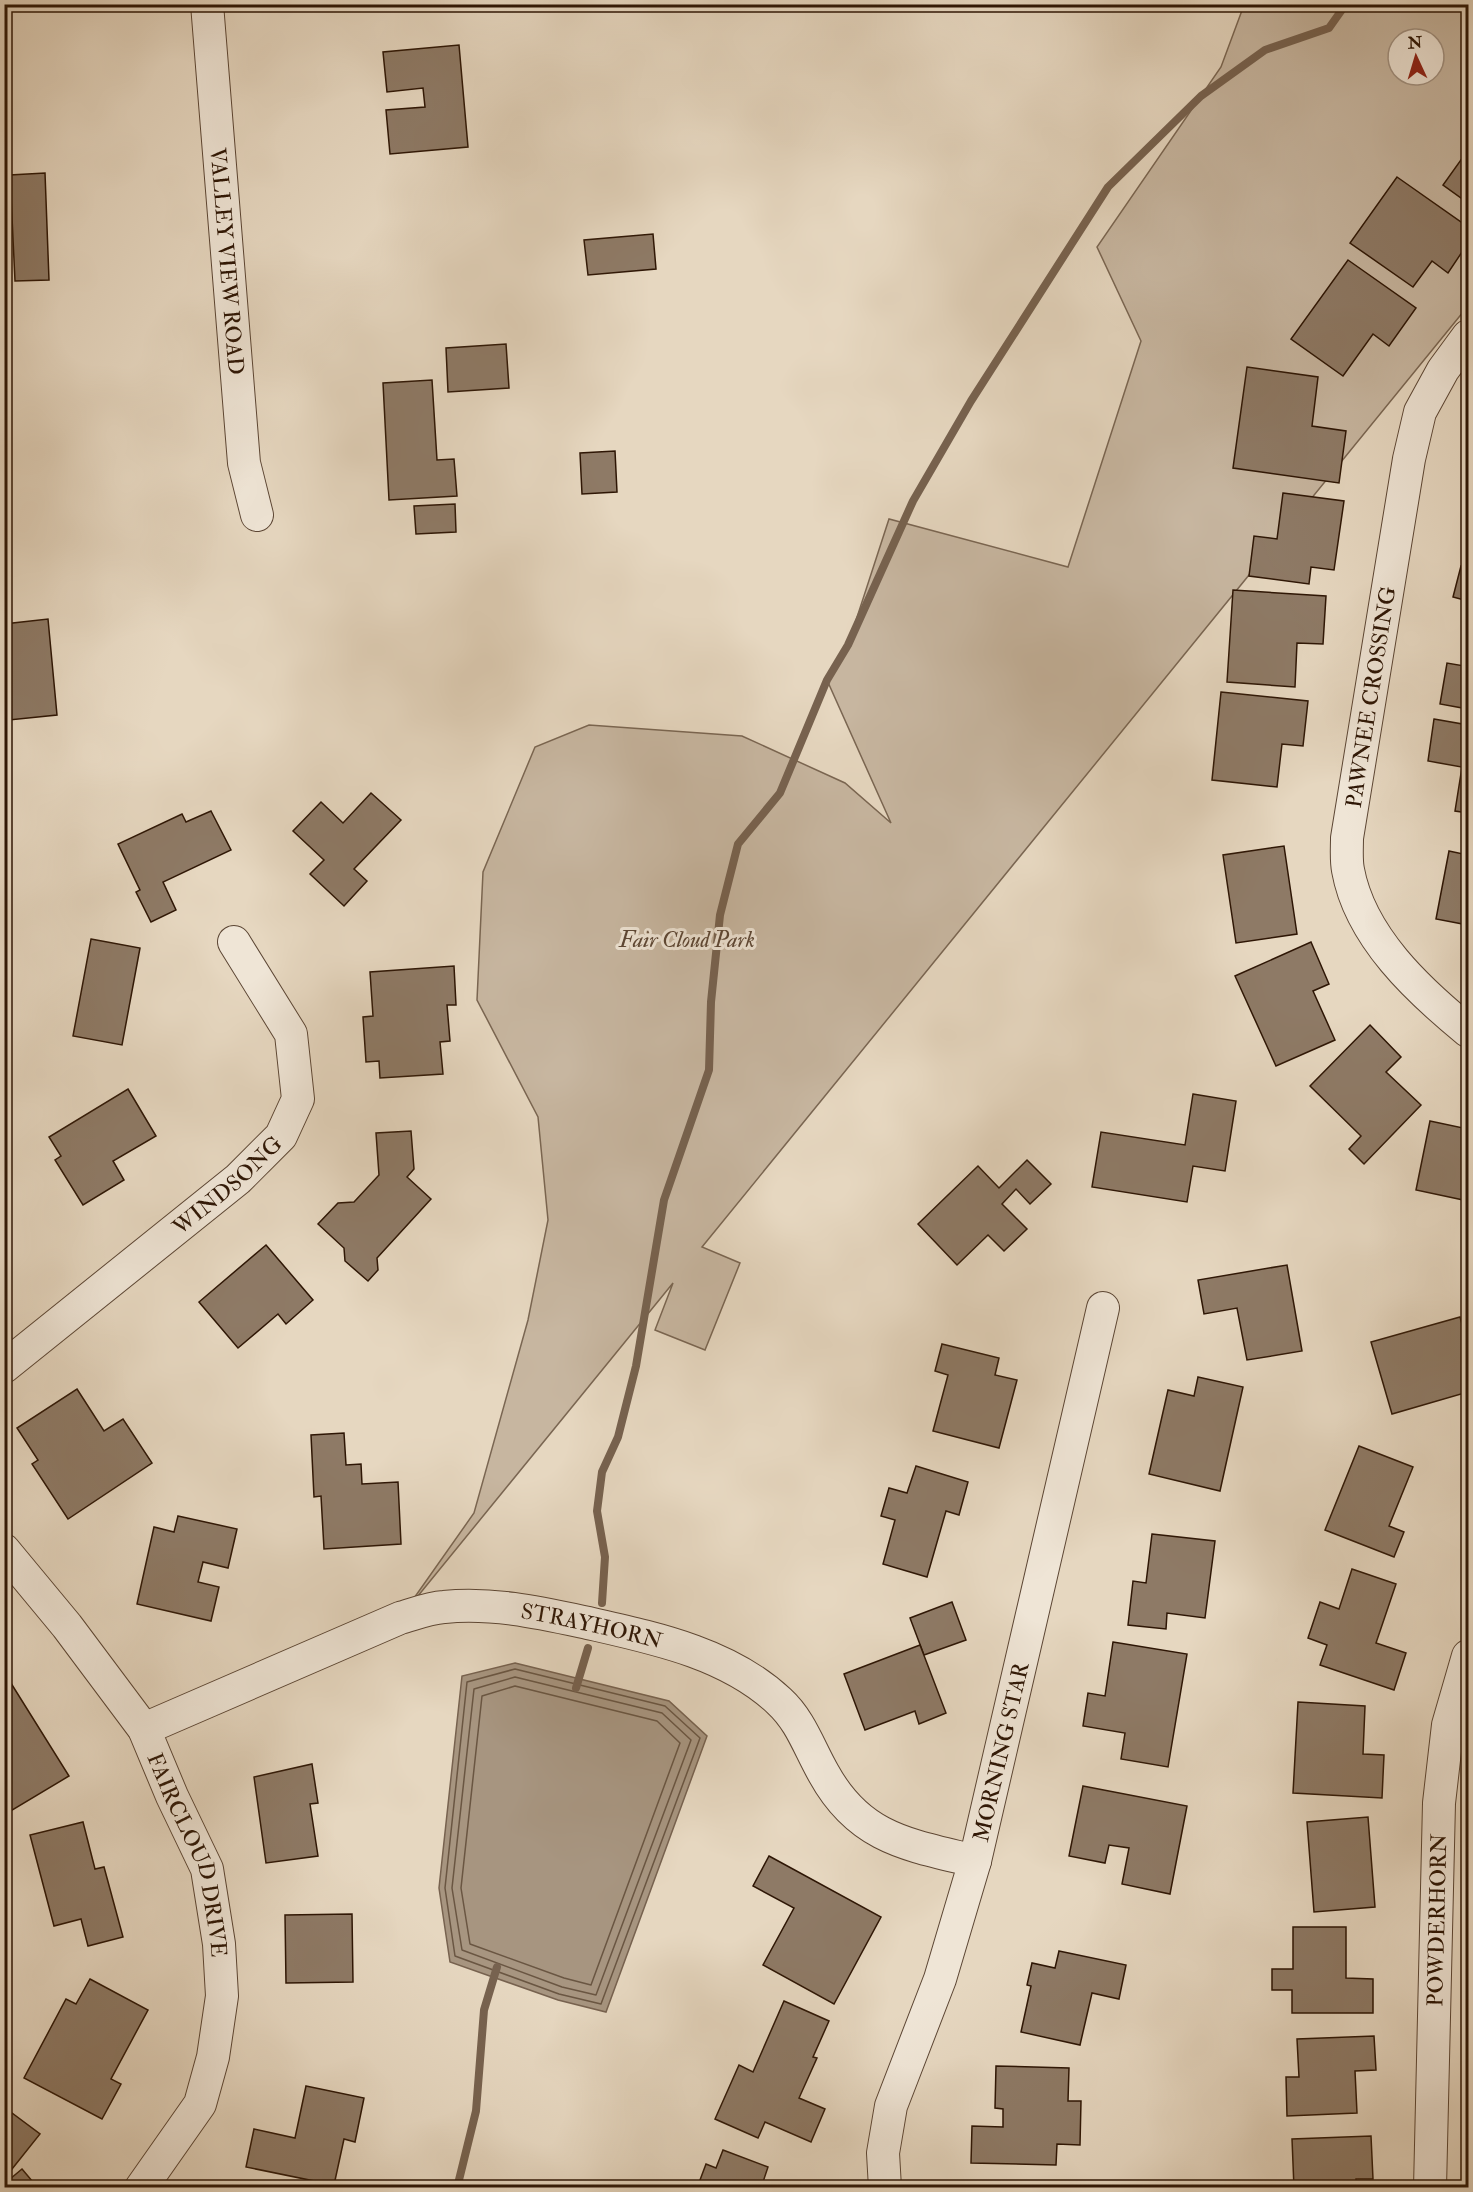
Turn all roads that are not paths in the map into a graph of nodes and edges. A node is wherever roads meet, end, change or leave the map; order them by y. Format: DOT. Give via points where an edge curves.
graph roads {
  1 [pos="207,4"];
  2 [pos="1468,336"];
  3 [pos="257,515"];
  4 [pos="234,942"];
  5 [pos="1468,1031"];
  6 [pos="1103,1308"];
  7 [pos="4,1367"];
  8 [pos="4,1550"];
  9 [pos="1468,1656"];
  10 [pos="144,1729"];
  11 [pos="975,1861"];
  12 [pos="141,2187"];
  13 [pos="885,2187"];
  14 [pos="1430,2187"];
  1 -- 3 [label="street, VALLEY VIEW ROAD" via="244,463"];
  2 -- 5 [label="street, PAWNEE CROSSING" via="1420,412 1347,838 1350,880 1366,919 1406,975"];
  4 -- 7 [label="street, WINDSONG" via="291,1034 298,1099 281,1136 238,1179"];
  6 -- 11 [label="street, MORNING STAR"];
  8 -- 10 [label="street, FAIRCLOUD DRIVE"];
  9 -- 14 [label="street, POWDERHORN" via="1448,1725 1438,1803"];
  10 -- 11 [label="street, STRAYHORN" via="400,1618 442,1607 503,1607 640,1635 700,1654 742,1673 781,1702 798,1722 838,1796 872,1828 903,1844"];
  10 -- 12 [label="street, FAIRCLOUD DRIVE" via="207,1869 219,1944 222,1996 213,2056 200,2104"];
  11 -- 13 [label="street, MORNING STAR" via="940,1979 891,2106 883,2153"];
}
